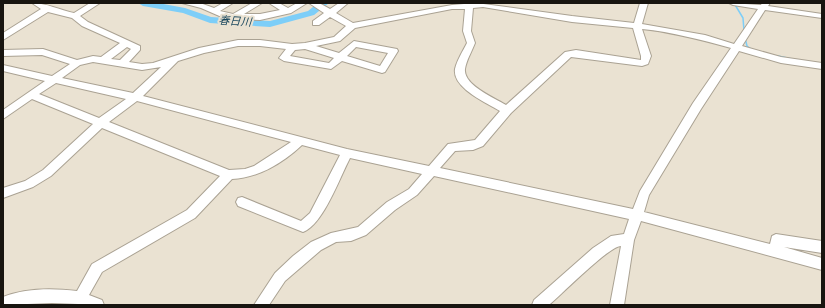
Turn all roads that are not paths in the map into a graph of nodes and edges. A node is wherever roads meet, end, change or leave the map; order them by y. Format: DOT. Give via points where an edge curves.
graph roads {
  1 [pos="36,3"];
  2 [pos="96,3"];
  3 [pos="186,3"];
  4 [pos="229,3"];
  5 [pos="258,3"];
  6 [pos="273,3"];
  7 [pos="303,3"];
  8 [pos="313,3"];
  9 [pos="344,3"];
  10 [pos="644,3"];
  11 [pos="733,3"];
  12 [pos="205,5"];
  13 [pos="764,5"];
  14 [pos="469,6"];
  15 [pos="47,9"];
  16 [pos="214,11"];
  17 [pos="288,11"];
  18 [pos="328,11"];
  19 [pos="75,16"];
  20 [pos="235,16"];
  21 [pos="822,16"];
  22 [pos="316,23"];
  23 [pos="352,26"];
  24 [pos="637,26"];
  25 [pos="3,37"];
  26 [pos="126,43"];
  27 [pos="305,46"];
  28 [pos="737,46"];
  29 [pos="292,47"];
  30 [pos="3,53"];
  31 [pos="341,58"];
  32 [pos="175,59"];
  33 [pos="104,60"];
  34 [pos="77,63"];
  35 [pos="123,63"];
  36 [pos="822,66"];
  37 [pos="3,68"];
  38 [pos="54,78"];
  39 [pos="31,95"];
  40 [pos="135,97"];
  41 [pos="507,110"];
  42 [pos="3,115"];
  43 [pos="102,122"];
  44 [pos="300,140"];
  45 [pos="347,153"];
  46 [pos="431,172"];
  47 [pos="229,175"];
  48 [pos="3,193"];
  49 [pos="242,202"];
  50 [pos="637,215"];
  51 [pos="628,240"];
  52 [pos="822,247"];
  53 [pos="778,252"];
  54 [pos="822,264"];
  55 [pos="80,298"];
  56 [pos="3,304"];
  57 [pos="97,305"];
  58 [pos="261,305"];
  59 [pos="540,305"];
  60 [pos="617,305"];
  1 -- 15 [label="street"];
  2 -- 19 [label="street"];
  3 -- 12 [label="street"];
  4 -- 16 [label="street"];
  5 -- 20 [label="street"];
  6 -- 17 [label="street"];
  7 -- 17 [label="street"];
  8 -- 18 [label="street"];
  9 -- 18 [label="street"];
  10 -- 24 [label="street"];
  11 -- 13 [label="street"];
  12 -- 16 [label="street"];
  13 -- 21 [label="street"];
  13 -- 28 [label="street"];
  14 -- 23 [label="street"];
  14 -- 24 [label="street" via="492,5 523,12"];
  14 -- 41 [label="street" via="468,31 471,42 460,69 461,78 471,90"];
  15 -- 19 [label="street"];
  15 -- 25 [label="street"];
  16 -- 20 [label="street" via="224,16"];
  17 -- 20 [label="street" via="260,17"];
  18 -- 22 [label="street"];
  18 -- 23 [label="street"];
  19 -- 26 [label="street" via="85,24"];
  23 -- 27 [label="street" via="337,39"];
  24 -- 28 [label="street"];
  24 -- 41 [label="street" via="646,56 645,62 568,54"];
  26 -- 33 [label="street"];
  26 -- 35 [label="street" via="137,48"];
  27 -- 29 [label="street"];
  27 -- 31 [label="street"];
  28 -- 36 [label="street" via="781,60"];
  28 -- 50 [label="street" via="657,172 644,194"];
  29 -- 31 [label="street" via="284,58 331,66"];
  29 -- 32 [label="street" via="238,43 202,50"];
  30 -- 34 [label="street" via="43,52"];
  31 -- 31 [label="street" via="354,44 394,51 382,70"];
  32 -- 35 [label="street" via="142,67"];
  32 -- 40 [label="street"];
  33 -- 34 [label="street" via="93,59"];
  33 -- 35 [label="street"];
  34 -- 38 [label="street"];
  37 -- 38 [label="street"];
  38 -- 39 [label="street"];
  38 -- 40 [label="street"];
  39 -- 42 [label="street"];
  39 -- 43 [label="street"];
  40 -- 43 [label="street"];
  40 -- 44 [label="street"];
  41 -- 46 [label="street" via="480,144 452,147"];
  43 -- 47 [label="street"];
  43 -- 48 [label="street" via="39,179"];
  44 -- 45 [label="street"];
  44 -- 47 [label="street" via="267,164 247,174"];
  45 -- 46 [label="street"];
  45 -- 49 [label="street" via="314,217 303,227"];
  46 -- 50 [label="street"];
  46 -- 58 [label="street" via="413,192 391,206 362,231 351,236 335,237 316,246 298,260 280,277"];
  47 -- 55 [label="street" via="190,214 97,268"];
  50 -- 51 [label="street"];
  50 -- 53 [label="street"];
  51 -- 59 [label="street" via="615,240 598,252"];
  51 -- 60 [label="street"];
  52 -- 53 [label="street" via="776,240"];
  53 -- 54 [label="street"];
  55 -- 56 [label="street" via="22,297"];
  55 -- 57 [label="street"];
}
